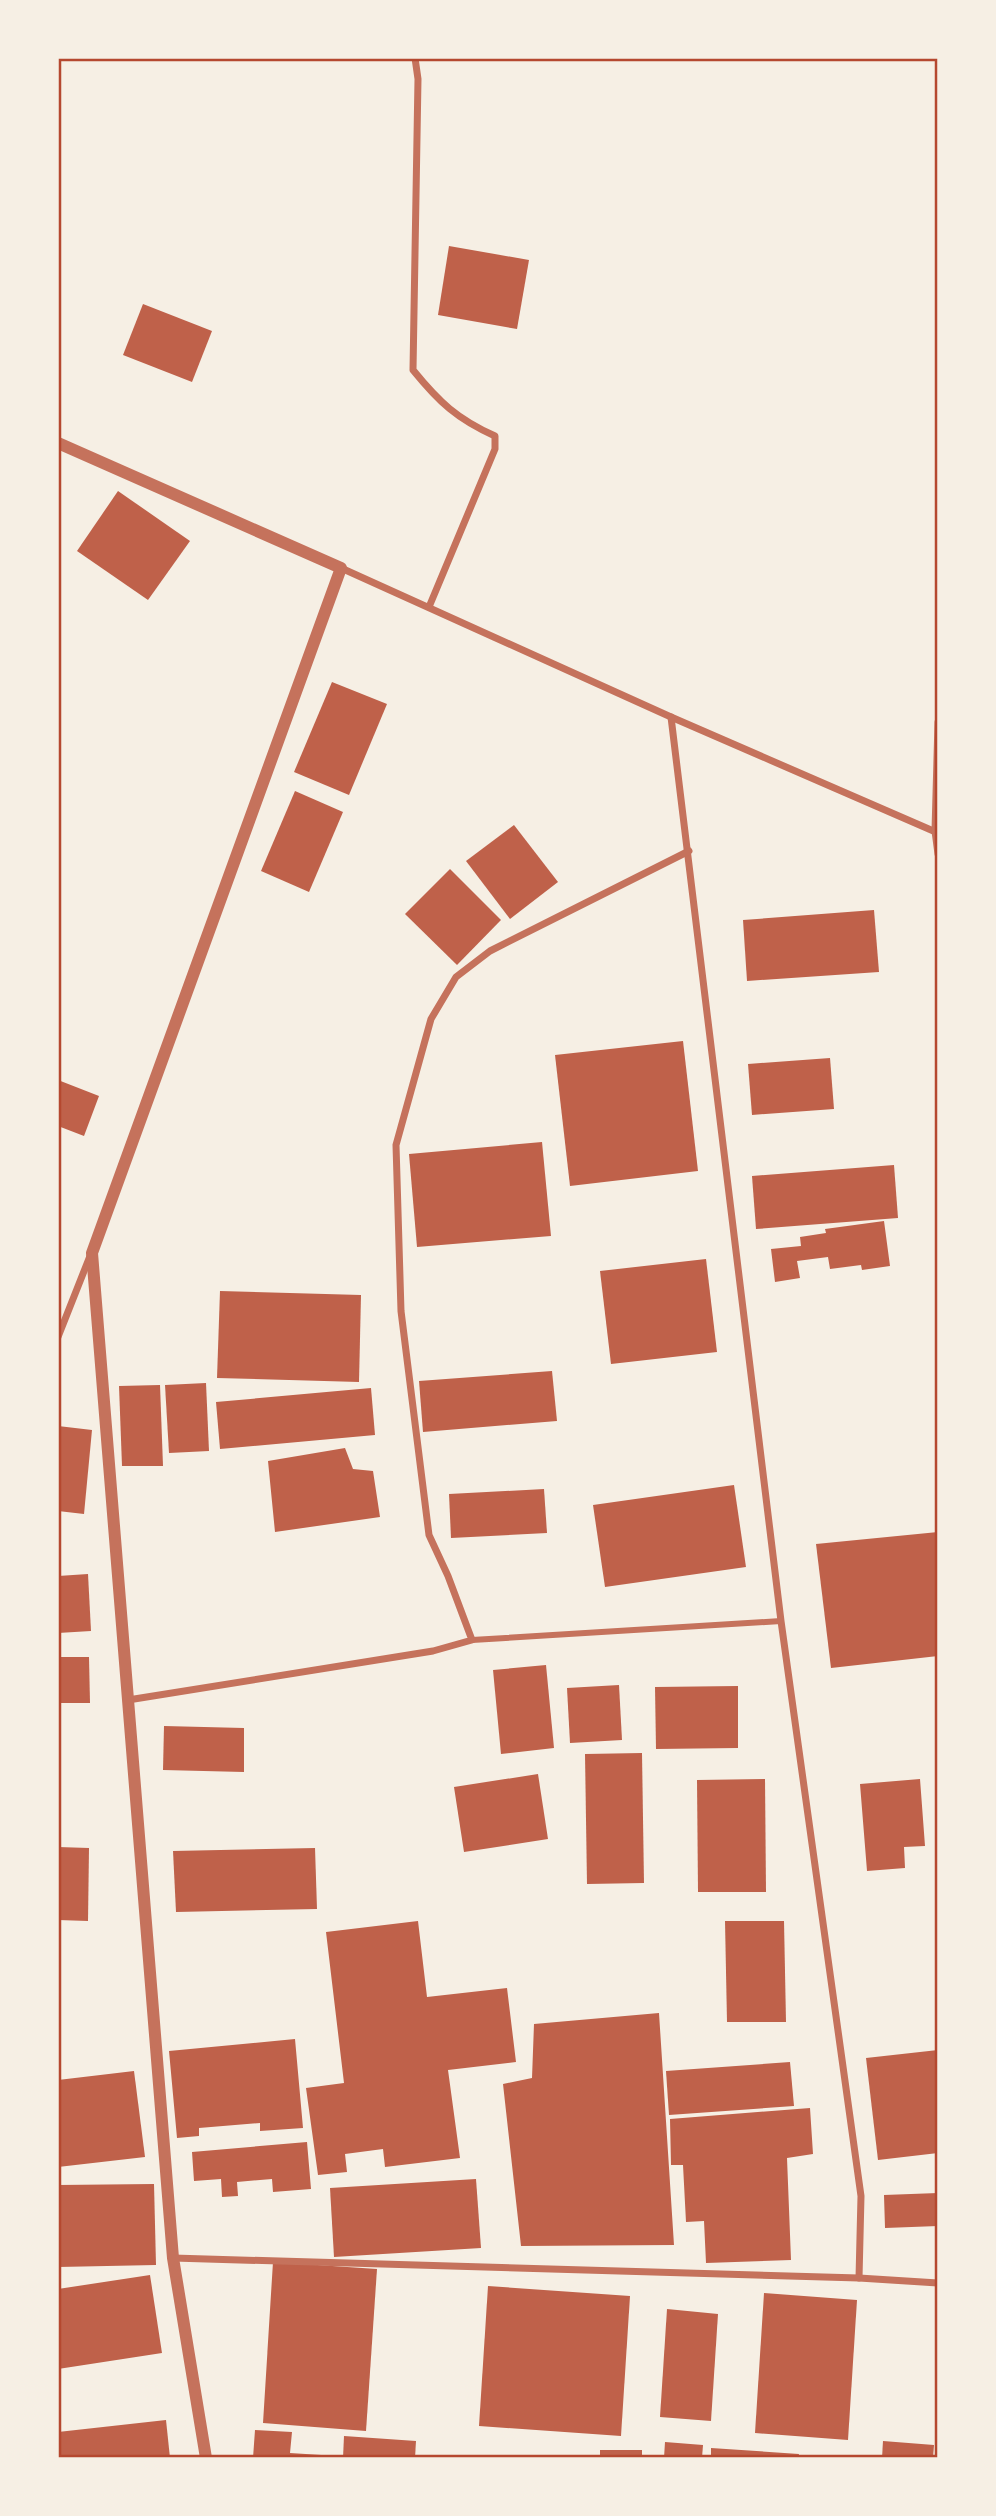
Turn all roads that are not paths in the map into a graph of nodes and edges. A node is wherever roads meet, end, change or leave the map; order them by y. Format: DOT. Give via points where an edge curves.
graph roads {
  1 [pos="415,58"];
  2 [pos="58,443"];
  3 [pos="341,568"];
  4 [pos="429,607"];
  5 [pos="671,717"];
  6 [pos="938,722"];
  7 [pos="937,832"];
  8 [pos="689,851"];
  9 [pos="938,854"];
  10 [pos="92,1253"];
  11 [pos="58,1337"];
  12 [pos="781,1621"];
  13 [pos="472,1640"];
  14 [pos="128,1700"];
  15 [pos="173,2258"];
  16 [pos="859,2278"];
  17 [pos="938,2283"];
  18 [pos="206,2458"];
  1 -- 4 [label="street" via="413,370 438,400 469,425 495,436 485,478"];
  2 -- 3 [label="street"];
  3 -- 4 [label="street"];
  3 -- 10 [label="street"];
  4 -- 5 [label="street"];
  5 -- 7 [label="street"];
  5 -- 8 [label="street"];
  6 -- 7 [label="street"];
  7 -- 9 [label="street"];
  8 -- 12 [label="street"];
  8 -- 13 [label="street" via="490,951 456,977 431,1019 397,1146 401,1311 429,1535"];
  10 -- 11 [label="street"];
  10 -- 14 [label="street"];
  12 -- 13 [label="street"];
  12 -- 16 [label="street" via="861,2196"];
  13 -- 14 [label="street" via="433,1651"];
  14 -- 15 [label="street"];
  15 -- 16 [label="street"];
  15 -- 18 [label="street"];
  16 -- 17 [label="street"];
}
